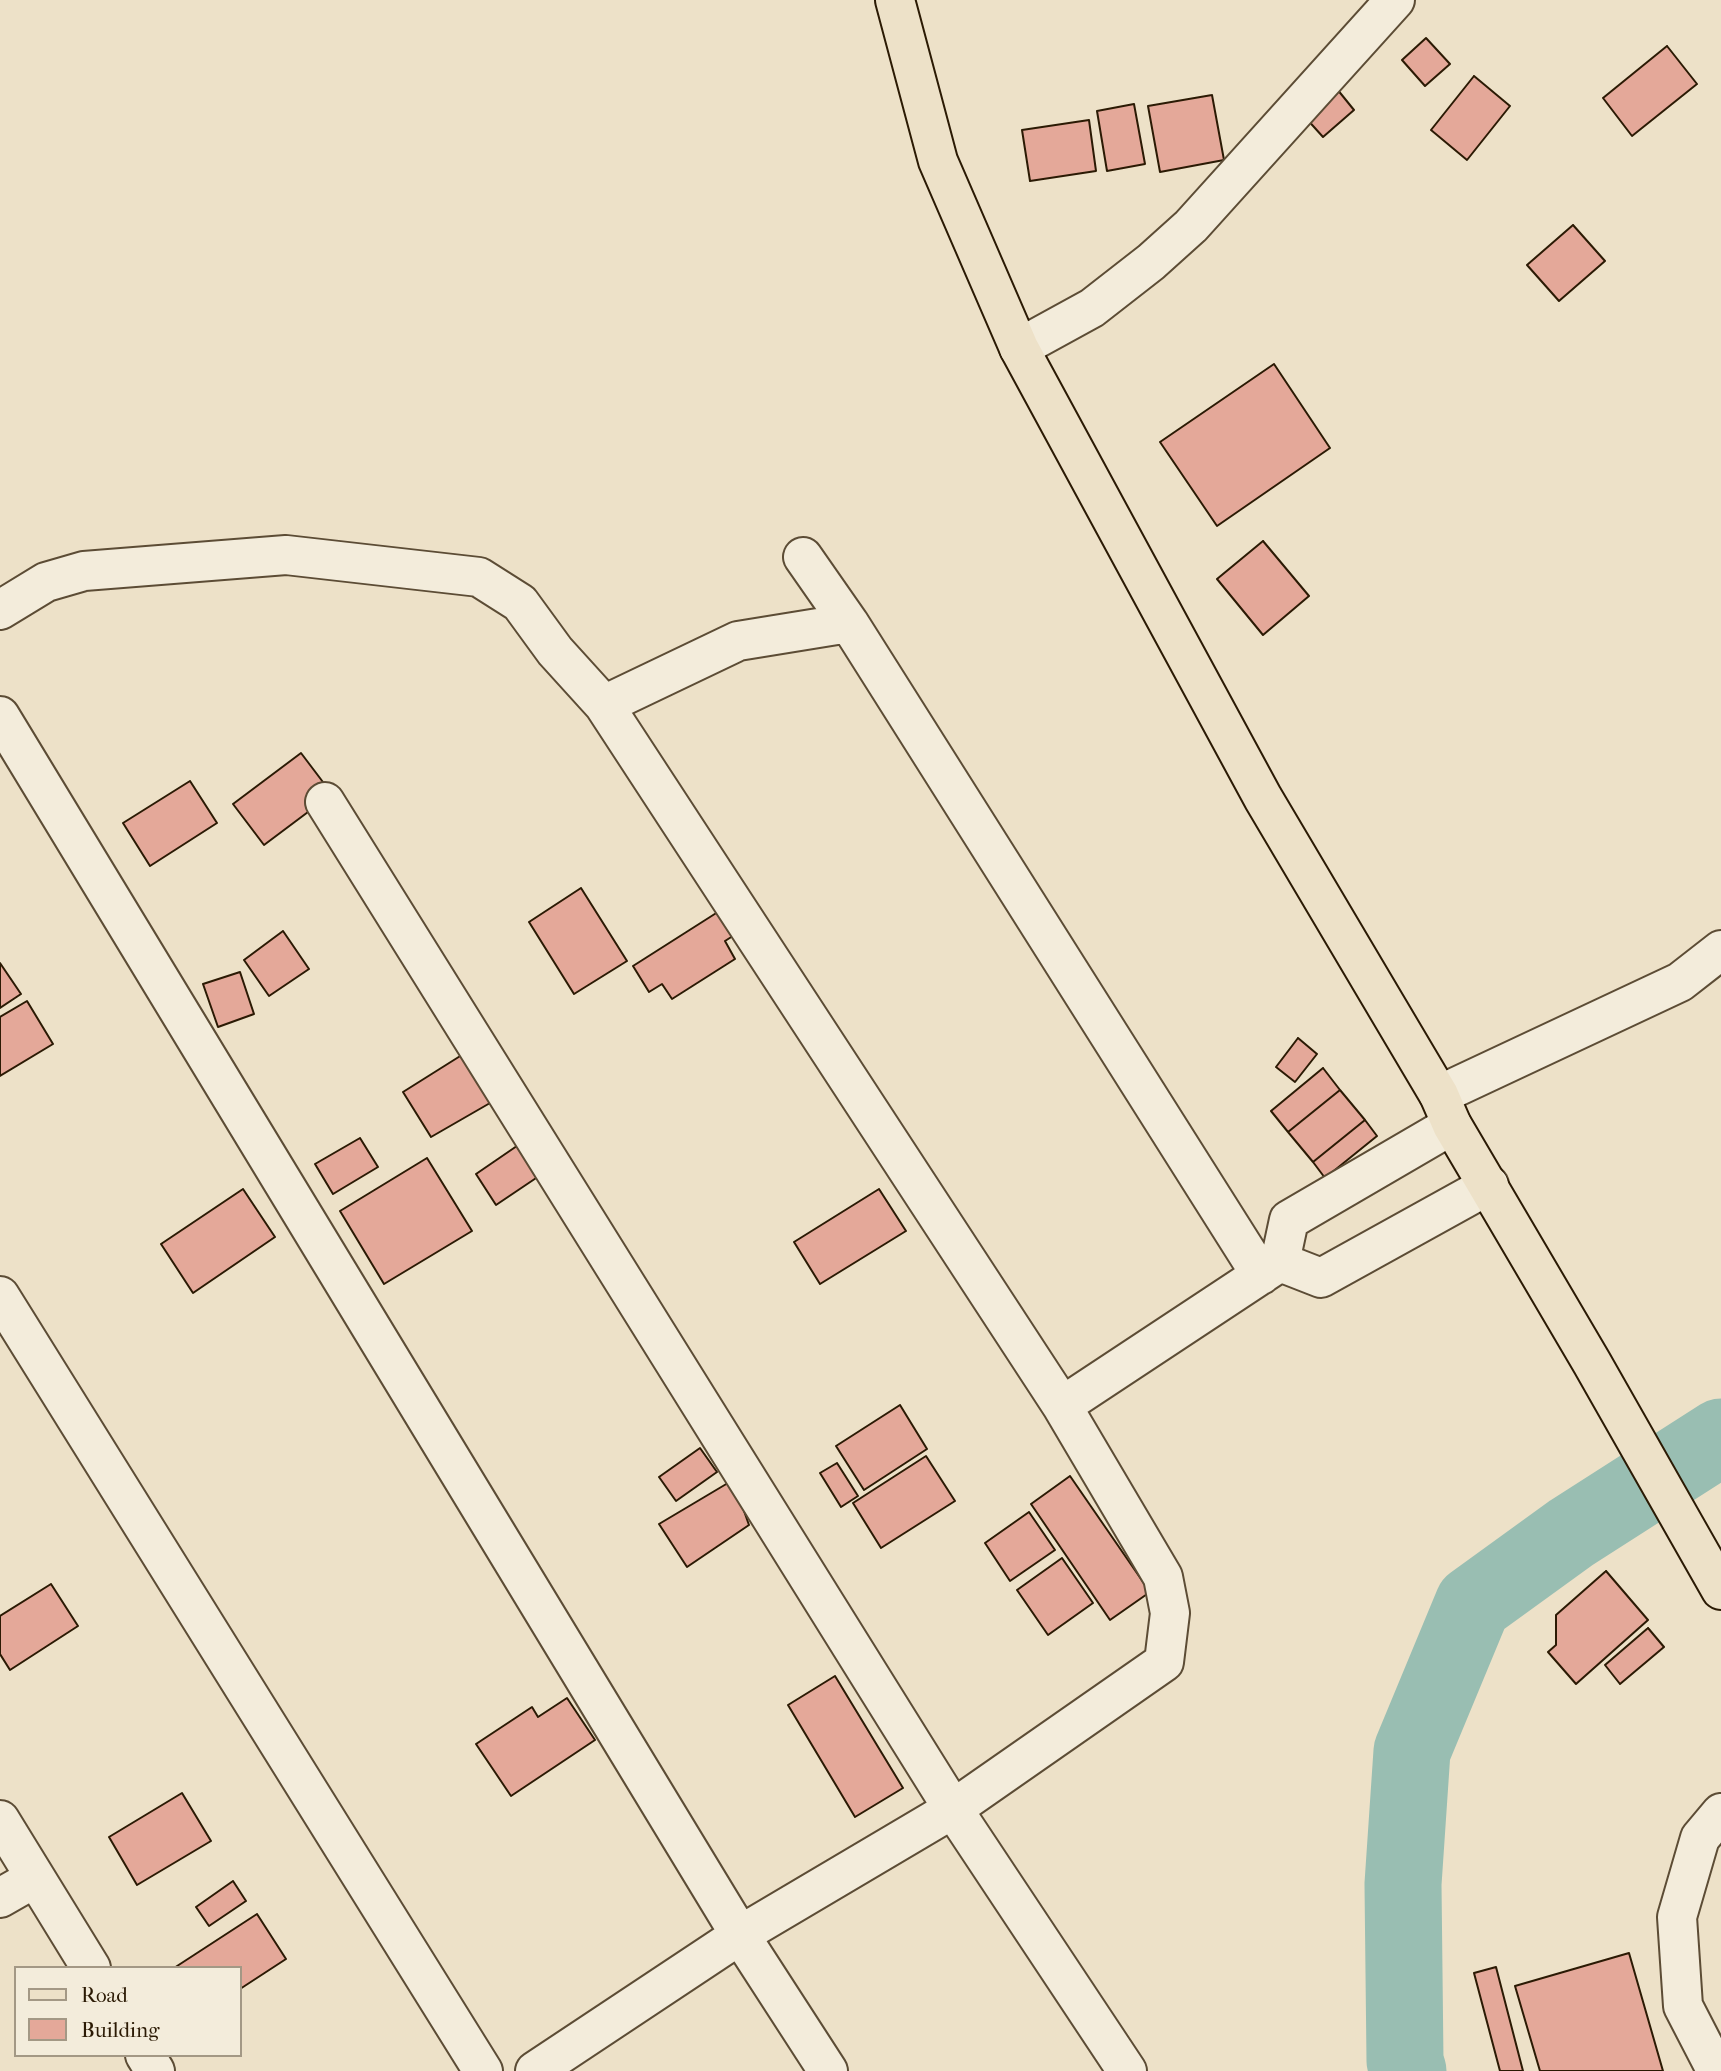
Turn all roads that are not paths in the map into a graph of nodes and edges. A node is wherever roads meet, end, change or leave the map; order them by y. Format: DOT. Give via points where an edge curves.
graph roads {
  1 [pos="895,0"];
  2 [pos="1395,0"];
  3 [pos="1019,348"];
  4 [pos="803,557"];
  5 [pos="0,610"];
  6 [pos="849,623"];
  7 [pos="604,705"];
  8 [pos="0,716"];
  9 [pos="325,802"];
  10 [pos="1721,950"];
  11 [pos="1446,1110"];
  12 [pos="1489,1185"];
  13 [pos="1270,1268"];
  14 [pos="0,1296"];
  15 [pos="1062,1406"];
  16 [pos="1717,1583"];
  17 [pos="953,1809"];
  18 [pos="1721,1813"];
  19 [pos="0,1820"];
  20 [pos="35,1878"];
  21 [pos="0,1898"];
  22 [pos="740,1935"];
  23 [pos="90,1966"];
  24 [pos="483,2071"];
  25 [pos="535,2071"];
  26 [pos="828,2071"];
  27 [pos="1127,2071"];
  28 [pos="1721,2071"];
  1 -- 3 [label="main road" via="938,161"];
  2 -- 3 [label="street" via="1191,226 1092,308"];
  3 -- 11 [label="main road" via="1264,798"];
  4 -- 6 [label="street"];
  5 -- 7 [label="street" via="46,582 84,571 286,555 480,577 520,603"];
  6 -- 7 [label="street" via="738,641"];
  6 -- 13 [label="street"];
  7 -- 15 [label="street"];
  8 -- 22 [label="street"];
  9 -- 17 [label="street"];
  10 -- 11 [label="street" via="1680,982"];
  11 -- 12 [label="main road"];
  11 -- 13 [label="street" via="1289,1220"];
  12 -- 13 [label="street" via="1321,1278"];
  12 -- 16 [label="main road"];
  13 -- 15 [label="street"];
  14 -- 24 [label="street"];
  15 -- 17 [label="street" via="1163,1577 1170,1613 1164,1662"];
  17 -- 22 [label="street"];
  17 -- 27 [label="street"];
  18 -- 28 [label="street" via="1700,1838 1677,1917 1683,2006 1714,2066"];
  19 -- 20 [label="street"];
  20 -- 21 [label="street"];
  20 -- 23 [label="street"];
  22 -- 25 [label="street"];
  22 -- 26 [label="street"];
}
